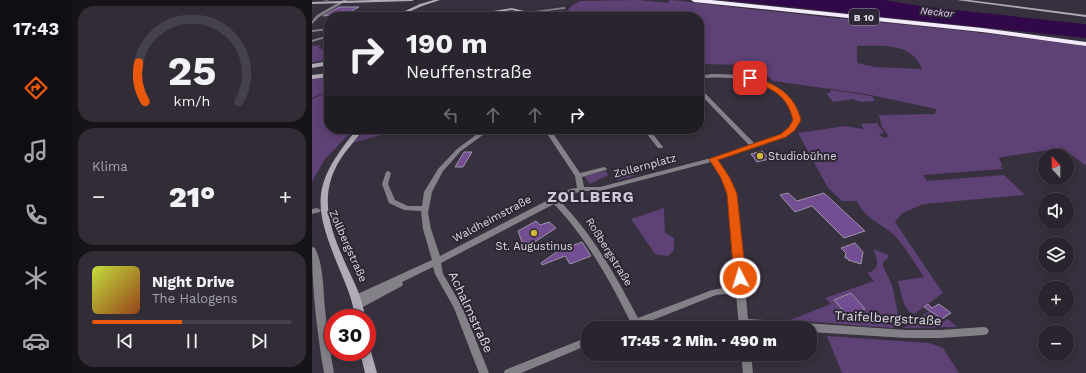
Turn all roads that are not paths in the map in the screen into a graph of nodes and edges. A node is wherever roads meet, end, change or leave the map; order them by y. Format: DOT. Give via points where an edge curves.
graph roads {
  1 [pos="428,0"];
  2 [pos="437,0"];
  3 [pos="456,0"];
  4 [pos="465,0"];
  5 [pos="686,0"];
  6 [pos="694,0"];
  7 [pos="705,0"];
  8 [pos="959,0"];
  9 [pos="344,1"];
  10 [pos="378,1"];
  11 [pos="404,1"];
  12 [pos="416,2"];
  13 [pos="312,3"];
  14 [pos="732,5"];
  15 [pos="564,8"];
  16 [pos="521,11"];
  17 [pos="324,12"];
  18 [pos="325,12"];
  19 [pos="400,12"];
  20 [pos="495,12"];
  21 [pos="510,12"];
  22 [pos="1086,16"];
  23 [pos="324,17"];
  24 [pos="314,18"];
  25 [pos="312,23"];
  26 [pos="324,30"];
  27 [pos="312,31"];
  28 [pos="324,37"];
  29 [pos="312,41"];
  30 [pos="1086,43"];
  31 [pos="324,64"];
  32 [pos="312,66"];
  33 [pos="324,75"];
  34 [pos="704,77"];
  35 [pos="312,78"];
  36 [pos="704,95"];
  37 [pos="355,134"];
  38 [pos="481,134"];
  39 [pos="550,134"];
  40 [pos="650,134"];
  41 [pos="753,146"];
  42 [pos="660,147"];
  43 [pos="713,159"];
  44 [pos="604,169"];
  45 [pos="388,173"];
  46 [pos="578,176"];
  47 [pos="582,188"];
  48 [pos="555,200"];
  49 [pos="424,209"];
  50 [pos="315,211"];
  51 [pos="312,250"];
  52 [pos="436,262"];
  53 [pos="315,275"];
  54 [pos="741,289"];
  55 [pos="357,302"];
  56 [pos="358,309"];
  57 [pos="635,321"];
  58 [pos="639,321"];
  59 [pos="743,321"];
  60 [pos="817,330"];
  61 [pos="984,331"];
  62 [pos="581,344"];
  63 [pos="368,361"];
  64 [pos="747,361"];
  65 [pos="329,373"];
  66 [pos="371,373"];
  67 [pos="484,373"];
  68 [pos="509,373"];
  69 [pos="748,373"];
  1 -- 2 [label="main road"];
  1 -- 12 [label="main road"];
  1 -- 12 [label="main road"];
  2 -- 12 [label="main road"];
  3 -- 4 [label="main road"];
  5 -- 14 [label="highway"];
  6 -- 14 [label="highway, B 10"];
  7 -- 30 [label="highway, B 10" via="981,28"];
  8 -- 22 [label="main road"];
  9 -- 10 [label="main road"];
  9 -- 13 [label="main road"];
  9 -- 18 [label="street"];
  10 -- 11 [label="main road"];
  11 -- 12 [label="main road"];
  12 -- 19 [label="main road"];
  14 -- 30 [label="highway, B 10" via="975,29"];
  15 -- 16 [label="street"];
  16 -- 20 [label="main road" via="512,9"];
  16 -- 21 [label="main road"];
  17 -- 24 [label="street"];
  23 -- 24 [label="street"];
  24 -- 25 [label="street"];
  26 -- 27 [label="street"];
  28 -- 29 [label="street"];
  31 -- 32 [label="main road"];
  33 -- 35 [label="main road"];
  34 -- 41 [label="street, Zollernplatz" via="726,75 754,80 777,89 790,101 797,115 793,128 784,135"];
  36 -- 41 [label="street"];
  37 -- 50 [label="main road, Zollbergstraße" via="325,167 317,187"];
  38 -- 49 [label="street" via="444,165 428,192"];
  39 -- 46 [label="street"];
  40 -- 42 [label="street"];
  41 -- 43 [label="street, Zollernplatz"];
  43 -- 47 [label="street, Zollernplatz" via="600,189"];
  43 -- 54 [label="street" via="726,178 732,194"];
  44 -- 46 [label="street"];
  45 -- 49 [label="street" via="385,184 392,201 407,208"];
  46 -- 47 [label="street"];
  47 -- 48 [label="street, Waldheimstraße"];
  48 -- 52 [label="street, Waldheimstraße"];
  48 -- 57 [label="street, Roßbergstraße" via="575,219 590,239"];
  49 -- 52 [label="street, Achalmstraße"];
  50 -- 55 [label="main road, Zollbergstraße"];
  51 -- 53 [label="street" via="316,258"];
  52 -- 55 [label="street, Waldheimstraße"];
  52 -- 67 [label="street, Achalmstraße" via="439,274 458,308"];
  53 -- 65 [label="street"];
  54 -- 58 [label="street" via="715,292"];
  54 -- 59 [label="street"];
  55 -- 56 [label="main road, Zollbergstraße"];
  60 -- 61 [label="street, Traifelbergstraße" via="906,334"];
  62 -- 68 [label="street"];
  63 -- 66 [label="main road"];
  64 -- 69 [label="street"];
}
